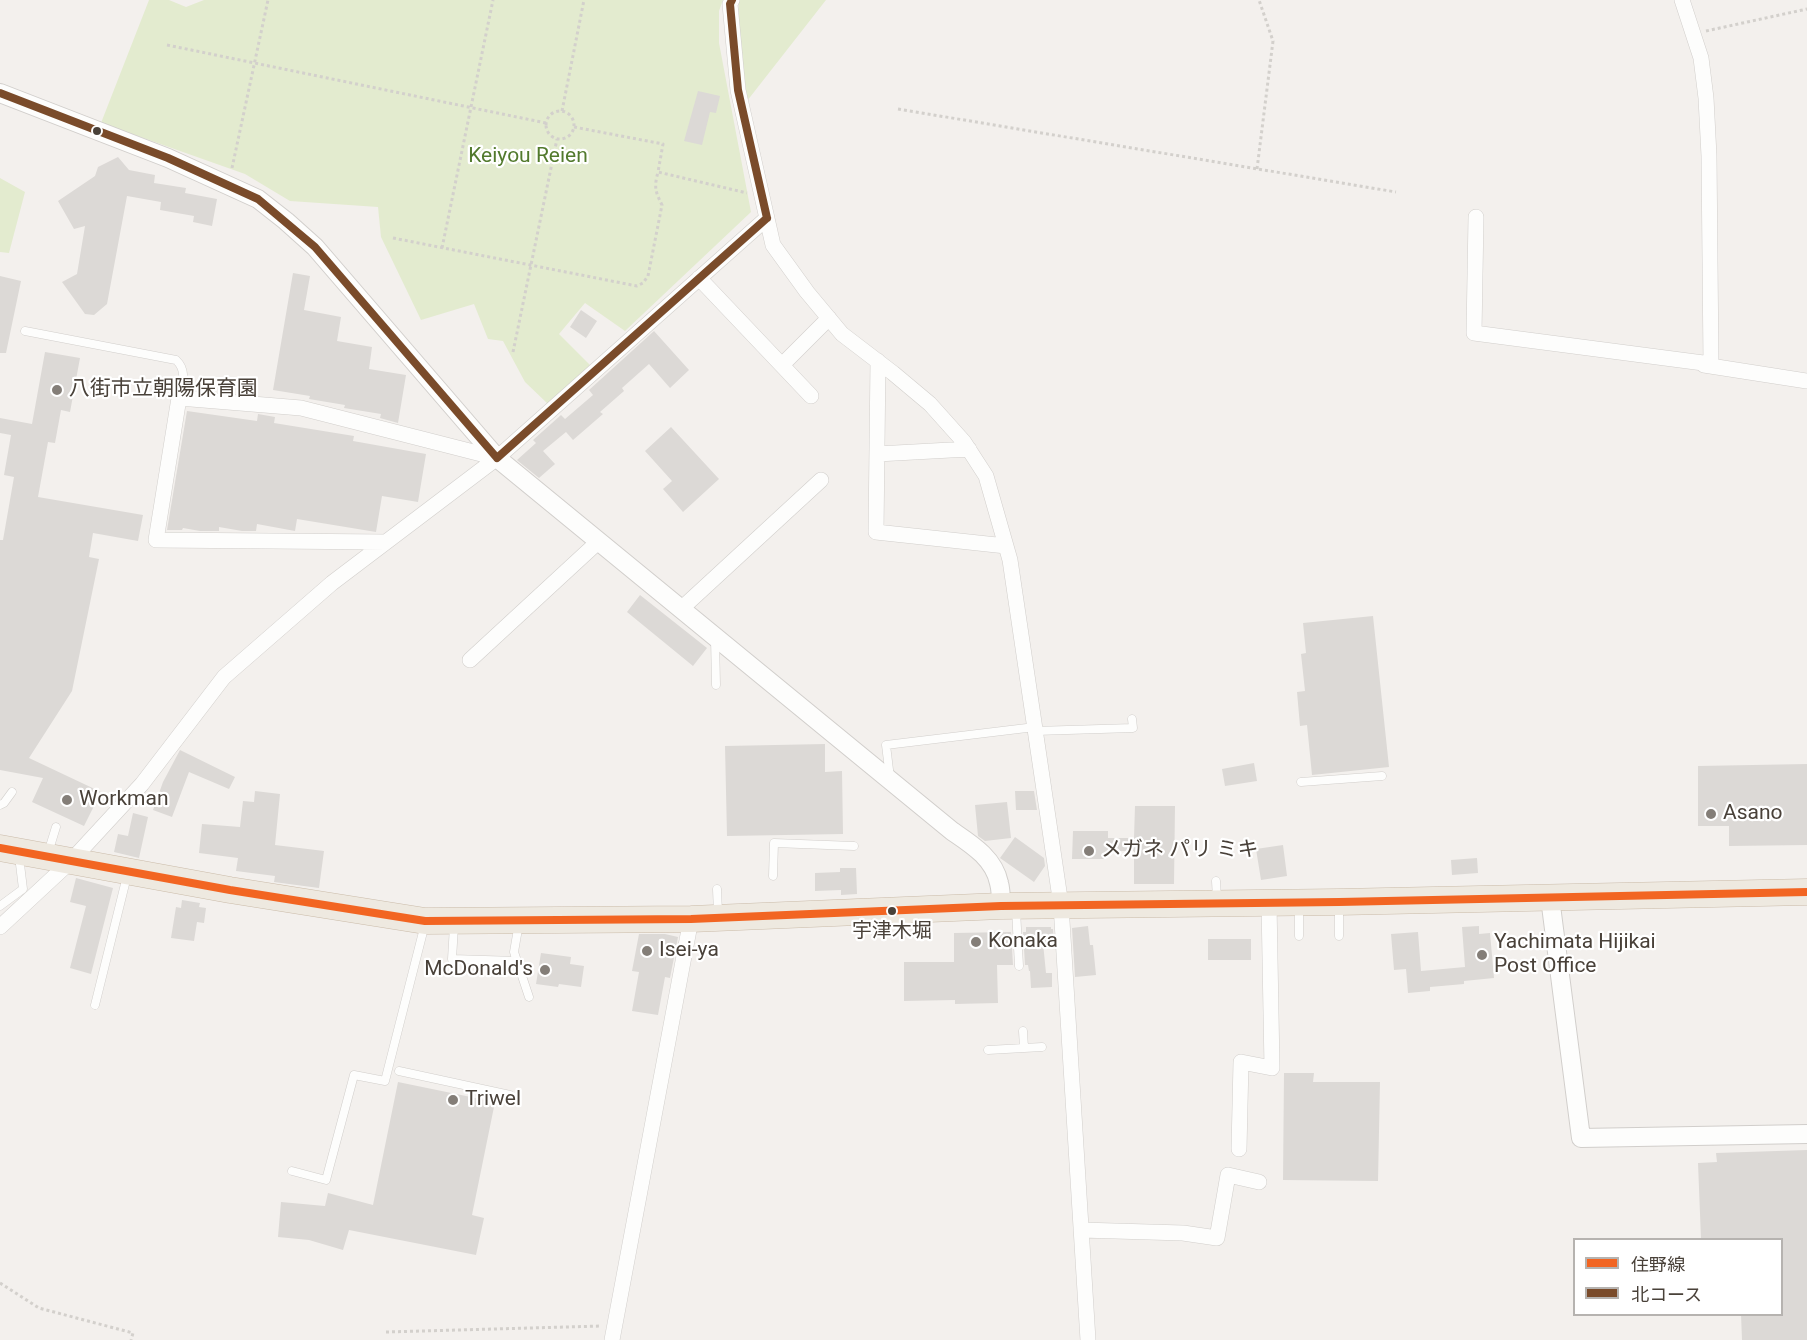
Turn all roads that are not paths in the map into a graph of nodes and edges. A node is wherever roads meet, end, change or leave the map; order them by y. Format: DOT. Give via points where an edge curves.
graph roads {
  1 [pos="732,0"];
  2 [pos="1682,0"];
  3 [pos="0,93"];
  4 [pos="1476,217"];
  5 [pos="767,218"];
  6 [pos="699,278"];
  7 [pos="829,318"];
  8 [pos="26,331"];
  9 [pos="878,361"];
  10 [pos="1711,364"];
  11 [pos="782,365"];
  12 [pos="1807,381"];
  13 [pos="811,396"];
  14 [pos="179,398"];
  15 [pos="969,449"];
  16 [pos="877,454"];
  17 [pos="497,458"];
  18 [pos="821,480"];
  19 [pos="598,541"];
  20 [pos="386,542"];
  21 [pos="1006,546"];
  22 [pos="681,609"];
  23 [pos="715,636"];
  24 [pos="470,660"];
  25 [pos="716,685"];
  26 [pos="1132,719"];
  27 [pos="1035,729"];
  28 [pos="1382,776"];
  29 [pos="890,779"];
  30 [pos="1301,782"];
  31 [pos="12,792"];
  32 [pos="0,805"];
  33 [pos="57,827"];
  34 [pos="854,846"];
  35 [pos="9,850"];
  36 [pos="58,860"];
  37 [pos="128,872"];
  38 [pos="773,876"];
  39 [pos="717,889"];
  40 [pos="1807,892"];
  41 [pos="1550,898"];
  42 [pos="1331,900"];
  43 [pos="1269,903"];
  44 [pos="1060,905"];
  45 [pos="0,906"];
  46 [pos="1008,906"];
  47 [pos="691,918"];
  48 [pos="718,918"];
  49 [pos="425,921"];
  50 [pos="455,921"];
  51 [pos="519,921"];
  52 [pos="0,927"];
  53 [pos="1299,936"];
  54 [pos="1339,936"];
  55 [pos="517,961"];
  56 [pos="1019,966"];
  57 [pos="529,997"];
  58 [pos="95,1005"];
  59 [pos="1023,1031"];
  60 [pos="1042,1047"];
  61 [pos="1024,1048"];
  62 [pos="988,1050"];
  63 [pos="399,1071"];
  64 [pos="510,1095"];
  65 [pos="1807,1134"];
  66 [pos="1239,1149"];
  67 [pos="292,1170"];
  68 [pos="1259,1182"];
  69 [pos="1081,1230"];
  70 [pos="613,1333"];
  71 [pos="1088,1340"];
  1 -- 5 [label="street" via="738,90"];
  2 -- 10 [label="street" via="1701,58 1706,98"];
  3 -- 17 [label="street" via="168,158 258,199 315,248"];
  4 -- 10 [label="street" via="1474,333"];
  5 -- 6 [label="street"];
  5 -- 7 [label="street" via="773,245"];
  6 -- 11 [label="street"];
  6 -- 17 [label="street"];
  7 -- 9 [label="street"];
  7 -- 11 [label="street"];
  8 -- 14 [label="lane" via="176,360 184,376"];
  9 -- 15 [label="street" via="930,404"];
  9 -- 16 [label="street"];
  10 -- 12 [label="street" via="1704,365"];
  11 -- 13 [label="street"];
  14 -- 17 [label="street" via="301,408"];
  14 -- 20 [label="street" via="156,540"];
  15 -- 16 [label="street"];
  15 -- 21 [label="street" via="986,476"];
  16 -- 21 [label="street" via="876,532"];
  17 -- 19 [label="street"];
  17 -- 20 [label="street"];
  18 -- 22 [label="street"];
  19 -- 22 [label="street"];
  19 -- 24 [label="street"];
  20 -- 36 [label="street" via="332,583 224,677 142,784"];
  21 -- 27 [label="street"];
  22 -- 23 [label="street"];
  23 -- 25 [label="lane"];
  23 -- 29 [label="street"];
  26 -- 27 [label="lane" via="1133,728"];
  27 -- 29 [label="lane" via="886,745"];
  27 -- 44 [label="street"];
  28 -- 30 [label="lane"];
  29 -- 46 [label="street" via="978,850 993,867"];
  31 -- 32 [label="lane"];
  33 -- 36 [label="lane"];
  34 -- 38 [label="lane" via="774,843"];
  35 -- 36 [label="highway"];
  35 -- 45 [label="lane" via="23,889"];
  36 -- 37 [label="highway"];
  36 -- 52 [label="street"];
  37 -- 49 [label="highway"];
  37 -- 58 [label="lane"];
  39 -- 48 [label="lane"];
  40 -- 41 [label="highway"];
  41 -- 42 [label="highway"];
  41 -- 65 [label="street" via="1581,1138"];
  42 -- 43 [label="highway"];
  42 -- 53 [label="lane"];
  42 -- 54 [label="lane"];
  43 -- 44 [label="highway" via="1217,893"];
  43 -- 66 [label="street" via="1272,1068 1241,1062"];
  44 -- 46 [label="highway"];
  44 -- 69 [label="street"];
  46 -- 48 [label="highway"];
  46 -- 56 [label="lane"];
  47 -- 48 [label="highway"];
  47 -- 51 [label="highway"];
  47 -- 70 [label="street"];
  49 -- 50 [label="highway"];
  49 -- 67 [label="lane" via="385,1081 354,1075 326,1180"];
  50 -- 51 [label="highway"];
  50 -- 55 [label="lane" via="452,959"];
  51 -- 55 [label="lane" via="514,952"];
  55 -- 57 [label="lane"];
  59 -- 61 [label="lane"];
  60 -- 61 [label="lane"];
  61 -- 62 [label="lane"];
  63 -- 64 [label="lane"];
  68 -- 69 [label="street" via="1228,1175 1217,1238 1184,1233"];
  69 -- 71 [label="street"];
}
